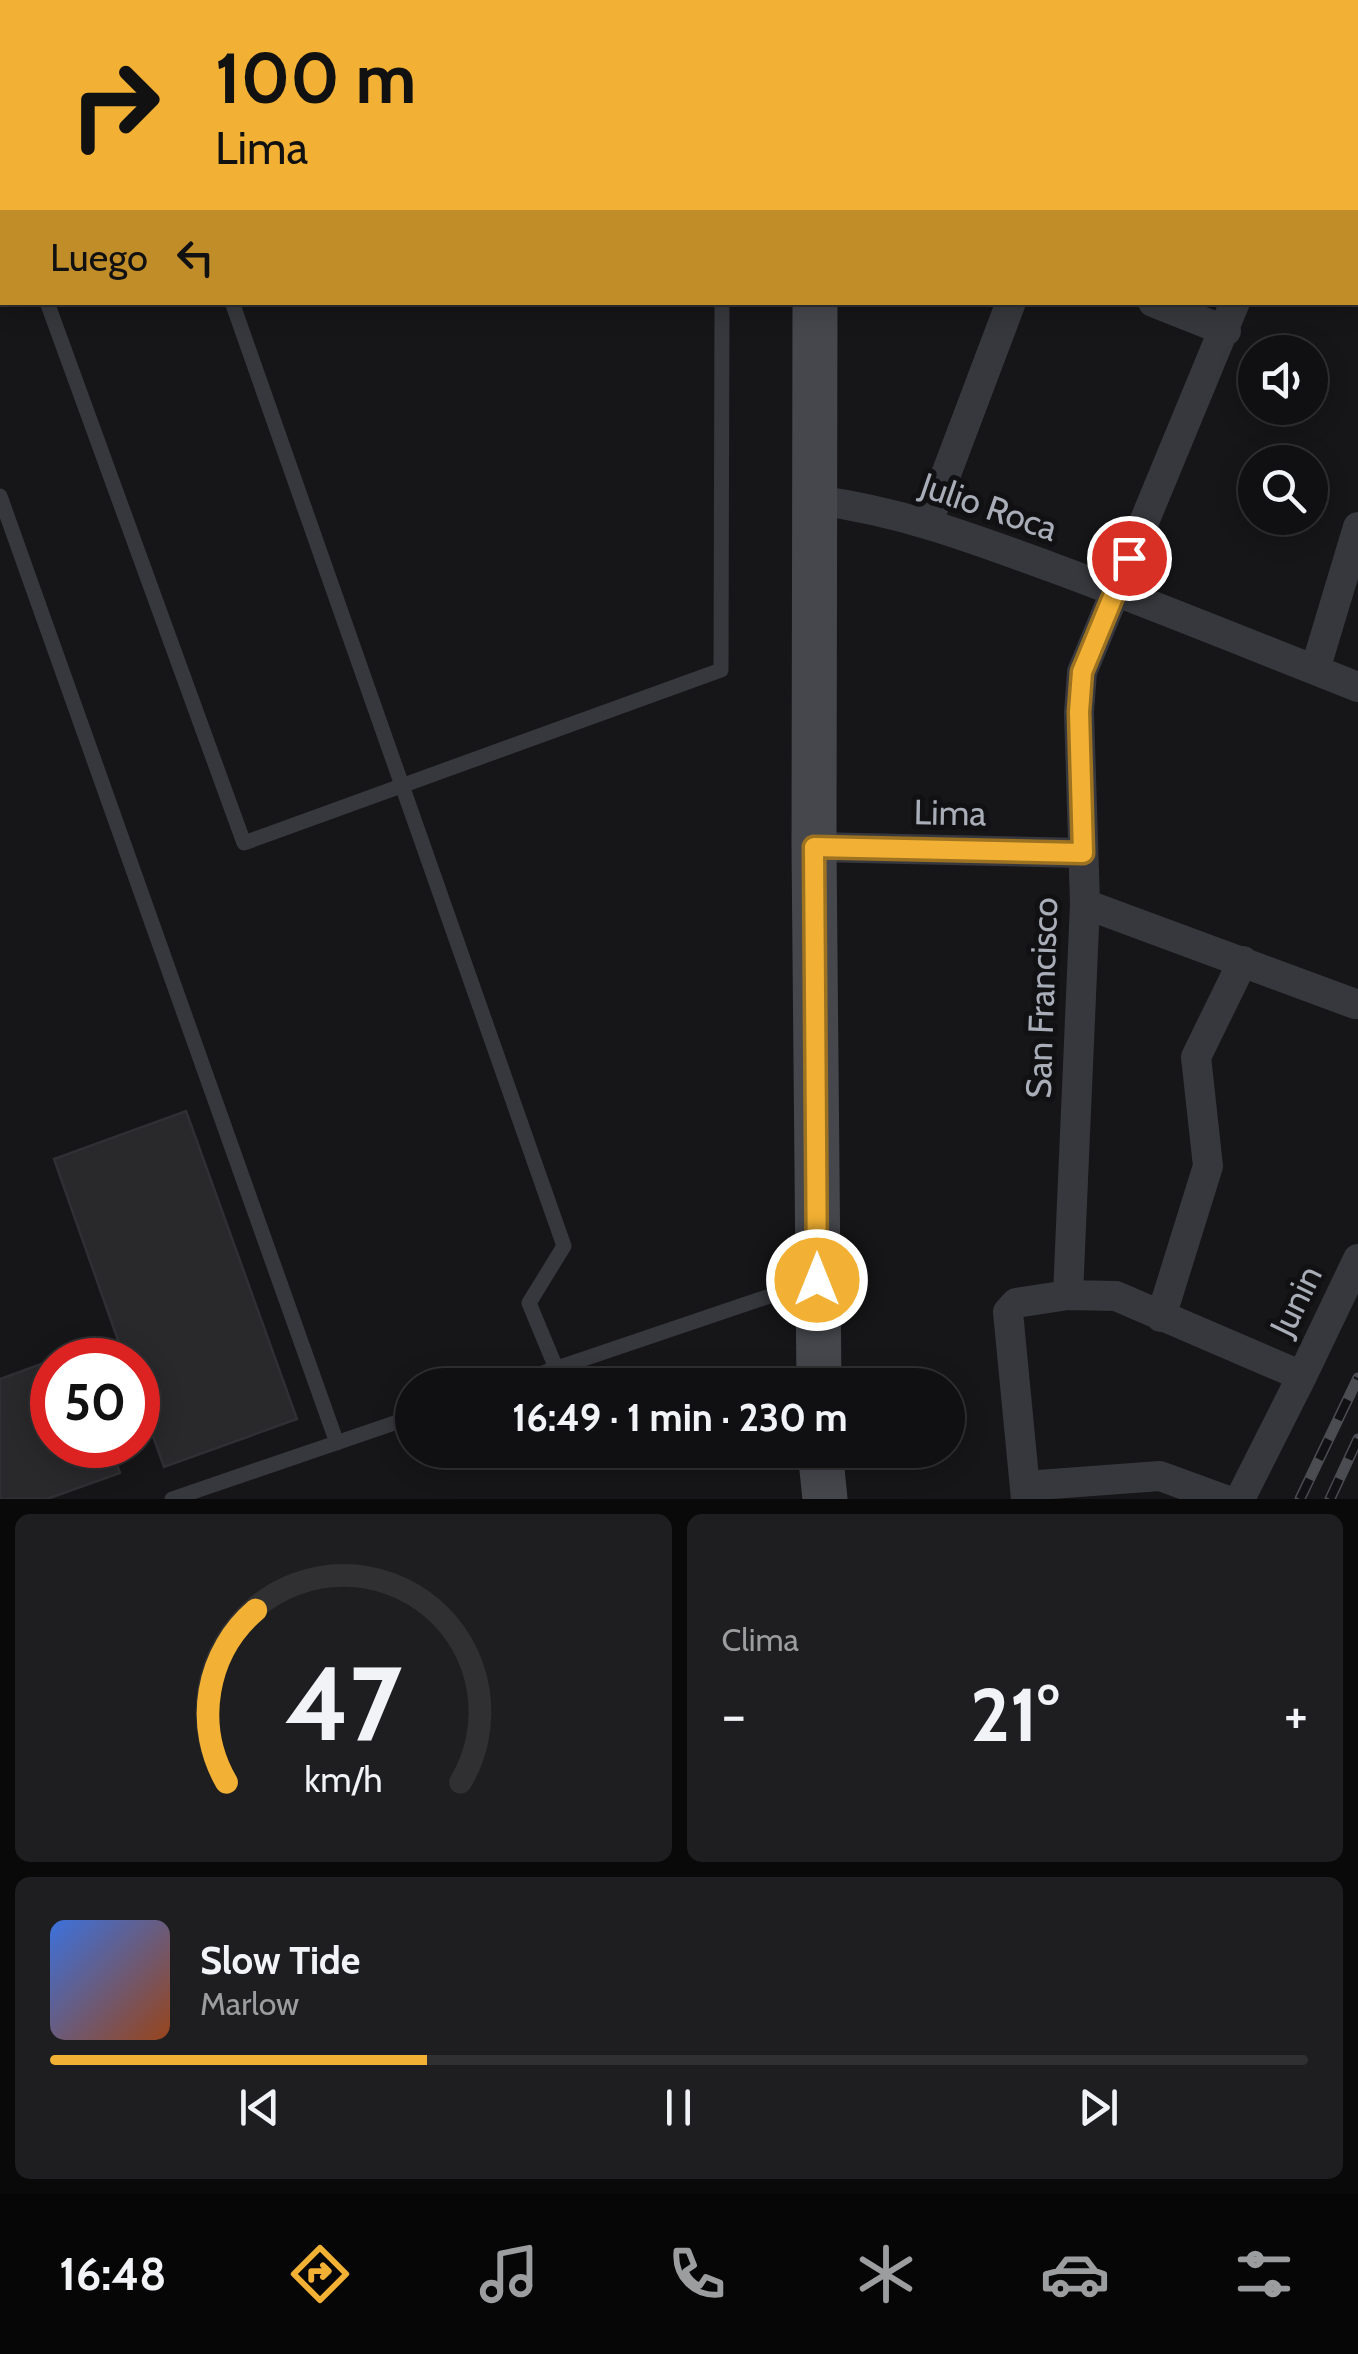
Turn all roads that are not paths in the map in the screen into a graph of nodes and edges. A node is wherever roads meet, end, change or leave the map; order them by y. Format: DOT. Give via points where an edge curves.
graph roads {
  1 [pos="47,305"];
  2 [pos="233,305"];
  3 [pos="722,305"];
  4 [pos="815,305"];
  5 [pos="1010,305"];
  6 [pos="1170,305"];
  7 [pos="1231,316"];
  8 [pos="0,496"];
  9 [pos="816,500"];
  10 [pos="928,522"];
  11 [pos="1358,527"];
  12 [pos="1116,590"];
  13 [pos="1315,670"];
  14 [pos="1358,688"];
  15 [pos="400,786"];
  16 [pos="814,847"];
  17 [pos="1083,853"];
  18 [pos="1085,904"];
  19 [pos="1243,961"];
  20 [pos="1355,1004"];
  21 [pos="1358,1259"];
  22 [pos="817,1280"];
  23 [pos="1068,1295"];
  24 [pos="1161,1316"];
  25 [pos="556,1368"];
  26 [pos="819,1368"];
  27 [pos="1302,1376"];
  28 [pos="395,1423"];
  29 [pos="337,1443"];
  30 [pos="822,1468"];
  31 [pos="1026,1492"];
  32 [pos="175,1499"];
  33 [pos="825,1499"];
  34 [pos="1223,1499"];
  35 [pos="1240,1499"];
  1 -- 15 [label="lane" via="244,843"];
  2 -- 15 [label="lane"];
  3 -- 15 [label="lane" via="721,670"];
  4 -- 9 [label="main road"];
  5 -- 10 [label="street"];
  6 -- 7 [label="street"];
  7 -- 12 [label="street, San Francisco"];
  8 -- 29 [label="lane"];
  9 -- 10 [label="street, Julio Roca"];
  9 -- 16 [label="main road"];
  10 -- 12 [label="street, Julio Roca"];
  11 -- 13 [label="street"];
  12 -- 13 [label="street, Julio Roca"];
  12 -- 17 [label="street, San Francisco" via="1082,672"];
  13 -- 14 [label="street, Julio Roca"];
  15 -- 25 [label="lane" via="564,1246 528,1303"];
  16 -- 17 [label="street, Lima"];
  16 -- 22 [label="main road"];
  17 -- 18 [label="street, San Francisco"];
  18 -- 19 [label="street"];
  18 -- 23 [label="street, San Francisco"];
  19 -- 20 [label="street"];
  19 -- 24 [label="street" via="1196,1057 1208,1166"];
  21 -- 27 [label="street, Junin"];
  22 -- 25 [label="lane"];
  22 -- 26 [label="main road"];
  23 -- 24 [label="street" via="1116,1296"];
  23 -- 31 [label="street" via="1016,1303 1008,1312"];
  24 -- 27 [label="street"];
  27 -- 35 [label="street, Junin"];
  28 -- 29 [label="lane"];
  29 -- 32 [label="lane"];
  30 -- 33 [label="main road"];
  31 -- 34 [label="street" via="1160,1476"];
}
